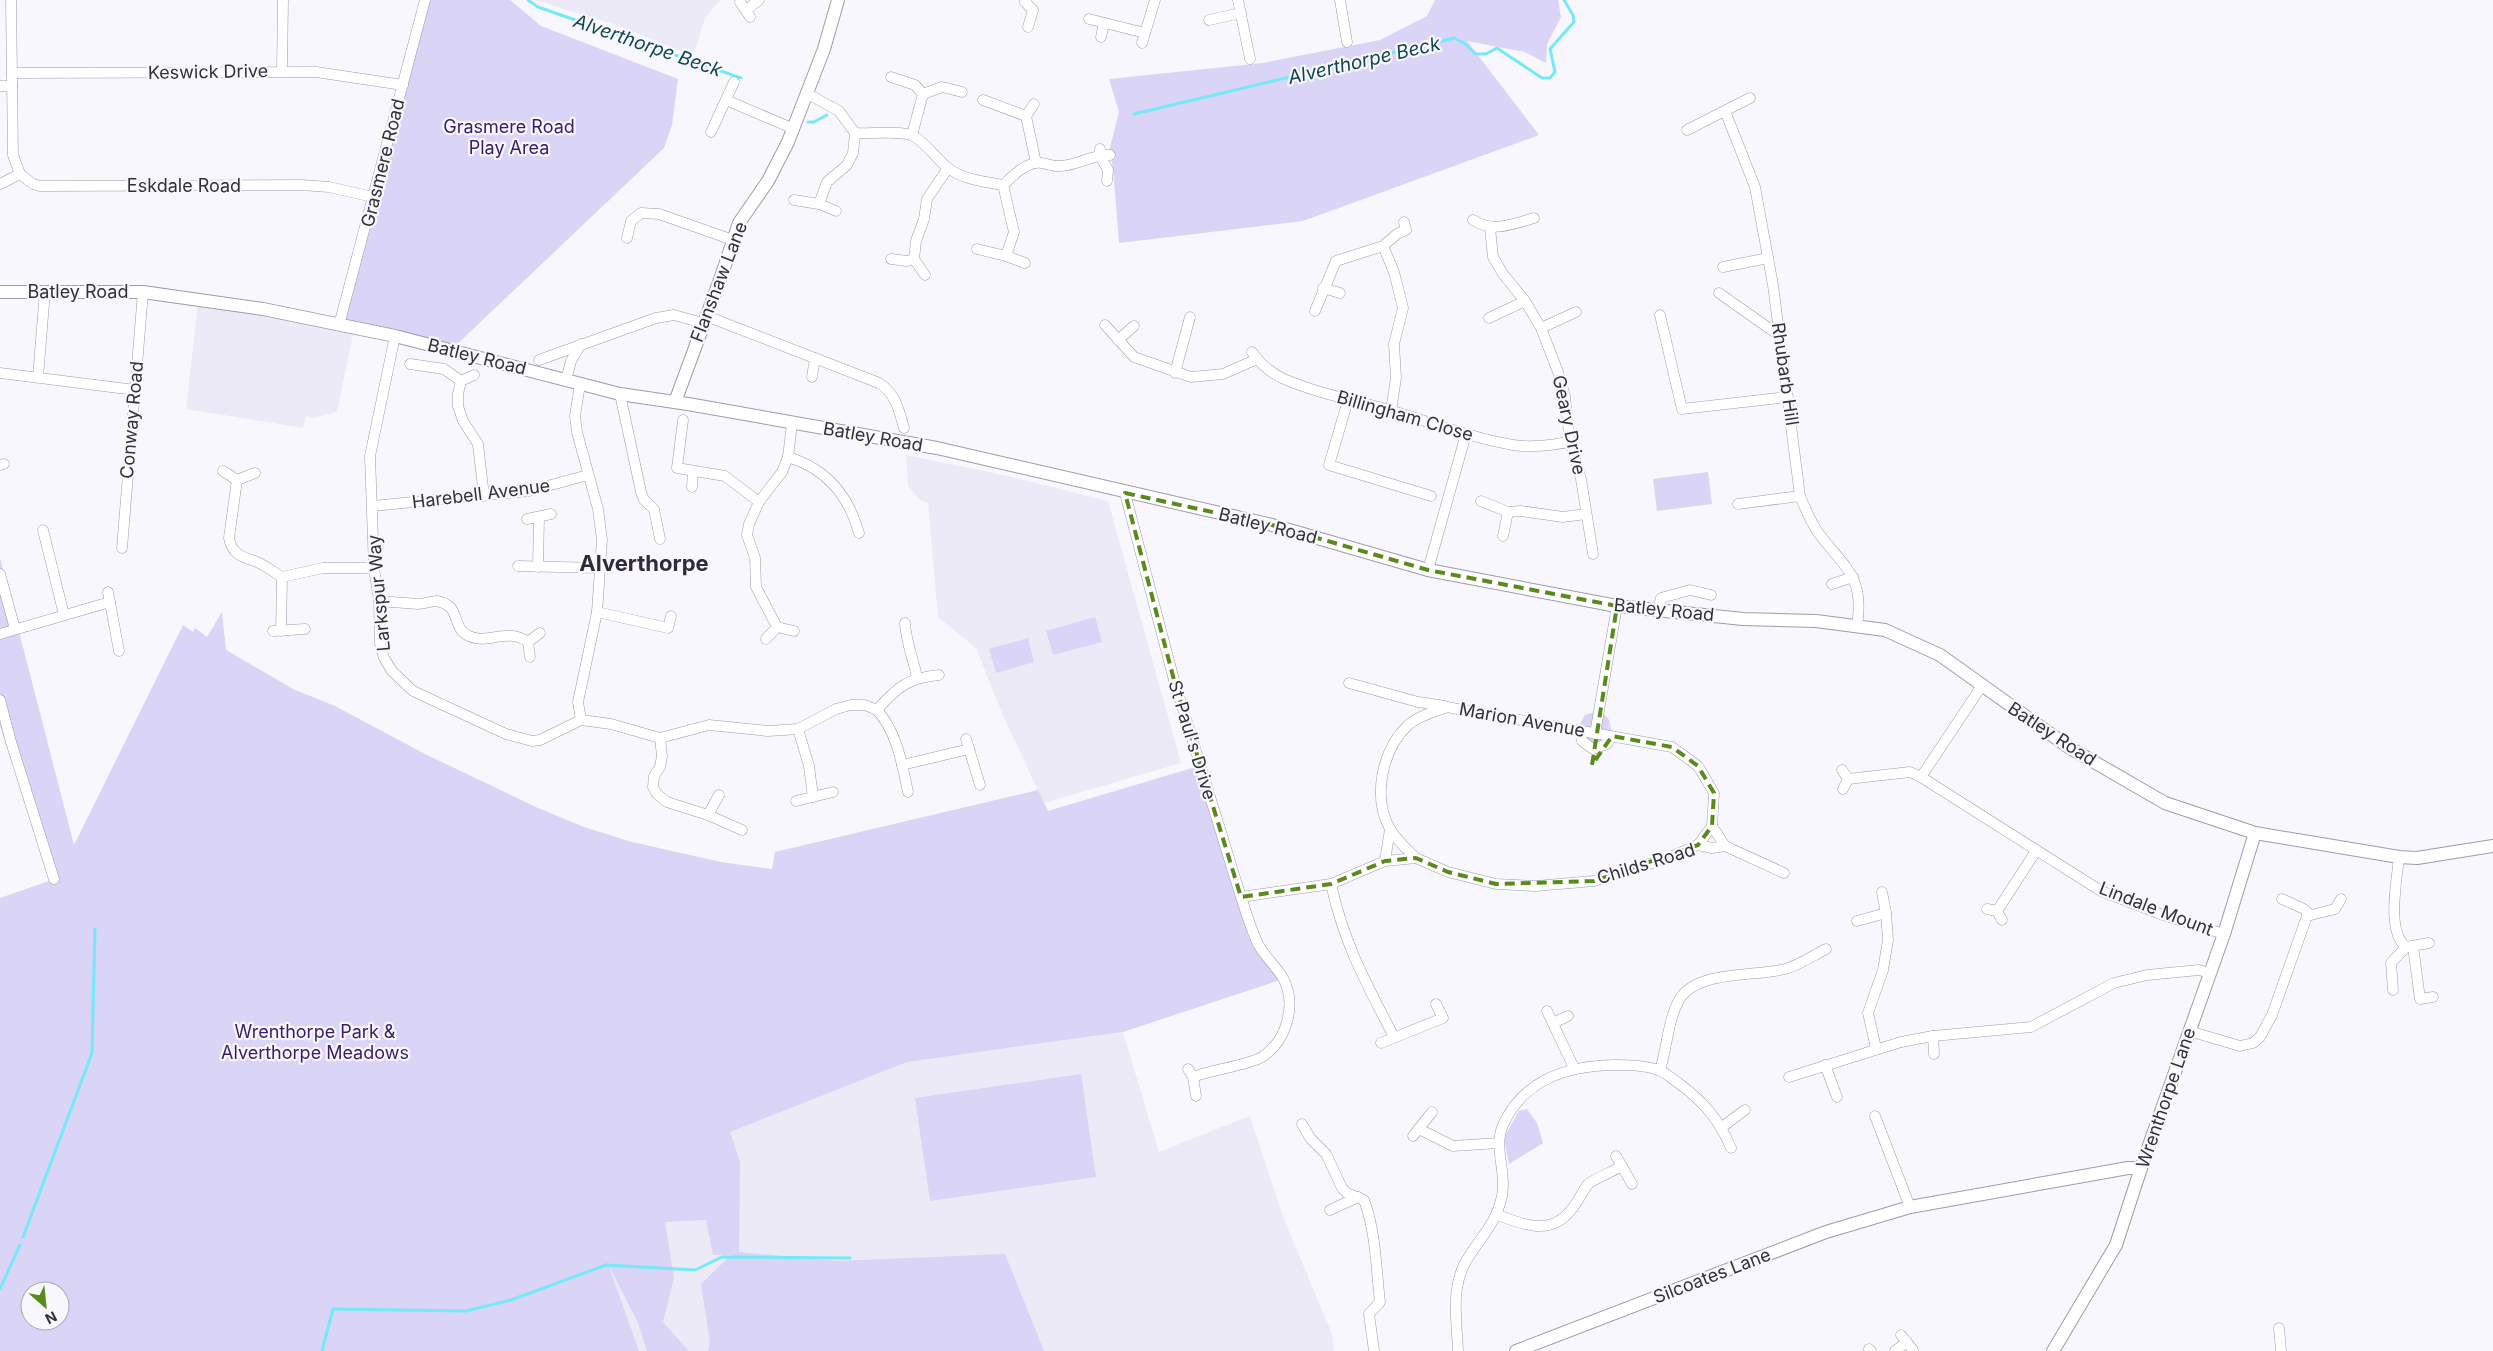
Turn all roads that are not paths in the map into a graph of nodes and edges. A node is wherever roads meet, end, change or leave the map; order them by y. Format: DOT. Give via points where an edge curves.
graph roads {
  1 [pos="11,0"];
  2 [pos="282,0"];
  3 [pos="425,0"];
  4 [pos="759,0"];
  5 [pos="838,0"];
  6 [pos="1155,0"];
  7 [pos="1238,0"];
  8 [pos="1340,0"];
  9 [pos="1023,1"];
  10 [pos="746,10"];
  11 [pos="1241,13"];
  12 [pos="1089,19"];
  13 [pos="1209,20"];
  14 [pos="1104,23"];
  15 [pos="1028,27"];
  16 [pos="1101,37"];
  17 [pos="1347,42"];
  18 [pos="1250,59"];
  19 [pos="282,71"];
  20 [pos="12,73"];
  21 [pos="891,77"];
  22 [pos="734,82"];
  23 [pos="403,85"];
  24 [pos="0,86"];
  25 [pos="12,86"];
  26 [pos="962,92"];
  27 [pos="806,94"];
  28 [pos="923,94"];
  29 [pos="1750,98"];
  30 [pos="726,100"];
  31 [pos="984,100"];
  32 [pos="1034,104"];
  33 [pos="1725,111"];
  34 [pos="1026,116"];
  35 [pos="794,129"];
  36 [pos="1687,130"];
  37 [pos="711,132"];
  38 [pos="855,133"];
  39 [pos="912,135"];
  40 [pos="1036,162"];
  41 [pos="948,168"];
  42 [pos="20,174"];
  43 [pos="1107,180"];
  44 [pos="0,184"];
  45 [pos="1003,185"];
  46 [pos="373,196"];
  47 [pos="794,200"];
  48 [pos="819,204"];
  49 [pos="836,211"];
  50 [pos="1534,218"];
  51 [pos="1473,220"];
  52 [pos="1404,222"];
  53 [pos="1490,228"];
  54 [pos="627,238"];
  55 [pos="733,240"];
  56 [pos="1383,246"];
  57 [pos="977,249"];
  58 [pos="1006,256"];
  59 [pos="1768,258"];
  60 [pos="891,259"];
  61 [pos="914,259"];
  62 [pos="1025,263"];
  63 [pos="1723,267"];
  64 [pos="924,275"];
  65 [pos="1323,288"];
  66 [pos="44,291"];
  67 [pos="0,292"];
  68 [pos="143,292"];
  69 [pos="1340,292"];
  70 [pos="1719,293"];
  71 [pos="1525,301"];
  72 [pos="1315,311"];
  73 [pos="1576,312"];
  74 [pos="1660,315"];
  75 [pos="1190,317"];
  76 [pos="1489,318"];
  77 [pos="705,319"];
  78 [pos="339,325"];
  79 [pos="1105,325"];
  80 [pos="1134,326"];
  81 [pos="1541,328"];
  82 [pos="395,336"];
  83 [pos="1780,336"];
  84 [pos="1118,340"];
  85 [pos="581,344"];
  86 [pos="815,358"];
  87 [pos="539,360"];
  88 [pos="410,364"];
  89 [pos="1175,373"];
  90 [pos="0,374"];
  91 [pos="474,375"];
  92 [pos="38,377"];
  93 [pos="812,377"];
  94 [pos="566,380"];
  95 [pos="461,381"];
  96 [pos="580,384"];
  97 [pos="134,390"];
  98 [pos="620,394"];
  99 [pos="1788,397"];
  100 [pos="1348,400"];
  101 [pos="674,402"];
  102 [pos="1391,411"];
  103 [pos="683,420"];
  104 [pos="792,424"];
  105 [pos="904,428"];
  106 [pos="1466,434"];
  107 [pos="1570,442"];
  108 [pos="788,457"];
  109 [pos="223,471"];
  110 [pos="255,472"];
  111 [pos="693,472"];
  112 [pos="588,475"];
  113 [pos="236,480"];
  114 [pos="692,487"];
  115 [pos="1125,493"];
  116 [pos="484,496"];
  117 [pos="1431,496"];
  118 [pos="1800,496"];
  119 [pos="1481,501"];
  120 [pos="759,502"];
  121 [pos="1738,504"];
  122 [pos="372,506"];
  123 [pos="1508,512"];
  124 [pos="551,514"];
  125 [pos="1586,514"];
  126 [pos="539,517"];
  127 [pos="528,519"];
  128 [pos="43,528"];
  129 [pos="859,533"];
  130 [pos="1503,536"];
  131 [pos="660,540"];
  132 [pos="122,548"];
  133 [pos="1593,554"];
  134 [pos="518,566"];
  135 [pos="538,567"];
  136 [pos="374,568"];
  137 [pos="600,568"];
  138 [pos="1428,570"];
  139 [pos="0,574"];
  140 [pos="282,577"];
  141 [pos="1853,577"];
  142 [pos="1832,584"];
  143 [pos="1711,595"];
  144 [pos="379,601"];
  145 [pos="1617,606"];
  146 [pos="1658,610"];
  147 [pos="597,612"];
  148 [pos="64,615"];
  149 [pos="671,616"];
  150 [pos="905,623"];
  151 [pos="1857,626"];
  152 [pos="777,627"];
  153 [pos="15,629"];
  154 [pos="305,630"];
  155 [pos="794,631"];
  156 [pos="540,633"];
  157 [pos="0,634"];
  158 [pos="766,639"];
  159 [pos="528,642"];
  160 [pos="119,651"];
  161 [pos="530,658"];
  162 [pos="939,675"];
  163 [pos="917,677"];
  164 [pos="1349,683"];
  165 [pos="1981,687"];
  166 [pos="0,700"];
  167 [pos="1418,702"];
  168 [pos="1447,706"];
  169 [pos="876,710"];
  170 [pos="1422,717"];
  171 [pos="582,720"];
  172 [pos="798,729"];
  173 [pos="1580,731"];
  174 [pos="1595,734"];
  175 [pos="1612,736"];
  176 [pos="660,738"];
  177 [pos="902,766"];
  178 [pos="1921,777"];
  179 [pos="980,785"];
  180 [pos="1843,789"];
  181 [pos="832,792"];
  182 [pos="908,792"];
  183 [pos="719,794"];
  184 [pos="813,797"];
  185 [pos="796,801"];
  186 [pos="708,815"];
  187 [pos="1712,826"];
  188 [pos="742,830"];
  189 [pos="1390,830"];
  190 [pos="2255,833"];
  191 [pos="1698,845"];
  192 [pos="1725,846"];
  193 [pos="2493,846"];
  194 [pos="2036,851"];
  195 [pos="2399,857"];
  196 [pos="1416,858"];
  197 [pos="1385,861"];
  198 [pos="1784,873"];
  199 [pos="54,879"];
  200 [pos="1331,884"];
  201 [pos="1882,892"];
  202 [pos="1241,898"];
  203 [pos="2282,899"];
  204 [pos="2341,899"];
  205 [pos="1886,913"];
  206 [pos="1996,913"];
  207 [pos="2310,915"];
  208 [pos="1858,921"];
  209 [pos="2224,934"];
  210 [pos="2429,943"];
  211 [pos="1821,949"];
  212 [pos="2411,949"];
  213 [pos="1783,958"];
  214 [pos="1787,968"];
  215 [pos="2210,973"];
  216 [pos="2393,990"];
  217 [pos="2433,997"];
  218 [pos="1436,1004"];
  219 [pos="1547,1011"];
  220 [pos="1568,1016"];
  221 [pos="1553,1023"];
  222 [pos="2189,1031"];
  223 [pos="1933,1036"];
  224 [pos="1394,1037"];
  225 [pos="1381,1043"];
  226 [pos="1876,1048"];
  227 [pos="1934,1054"];
  228 [pos="1825,1065"];
  229 [pos="1574,1068"];
  230 [pos="1660,1070"];
  231 [pos="1789,1077"];
  232 [pos="1196,1096"];
  233 [pos="1837,1097"];
  234 [pos="1744,1110"];
  235 [pos="1432,1112"];
  236 [pos="1875,1116"];
  237 [pos="1302,1124"];
  238 [pos="1722,1127"];
  239 [pos="1498,1143"];
  240 [pos="1732,1148"];
  241 [pos="1616,1156"];
  242 [pos="1622,1166"];
  243 [pos="2141,1168"];
  244 [pos="1632,1184"];
  245 [pos="1363,1197"];
  246 [pos="1910,1207"];
  247 [pos="1330,1210"];
  248 [pos="1498,1215"];
  249 [pos="2279,1328"];
  250 [pos="1907,1342"];
  251 [pos="1374,1351"];
  252 [pos="1458,1351"];
  253 [pos="1516,1351"];
  254 [pos="1896,1351"];
  255 [pos="2053,1351"];
  256 [pos="2282,1351"];
  1 -- 20 [label="street"];
  2 -- 19 [label="street"];
  3 -- 23 [label="street, Grasmere Road"];
  4 -- 10 [label="street"];
  5 -- 27 [label="street, Flanshaw Lane" via="832,27"];
  6 -- 14 [label="street" via="1144,38"];
  7 -- 11 [label="street"];
  8 -- 17 [label="street"];
  9 -- 15 [label="street" via="1033,10"];
  11 -- 13 [label="street"];
  11 -- 18 [label="street"];
  12 -- 14 [label="street"];
  14 -- 16 [label="street"];
  19 -- 20 [label="street, Keswick Drive"];
  19 -- 23 [label="street, Keswick Drive" via="316,72"];
  20 -- 25 [label="street"];
  21 -- 28 [label="street" via="915,85"];
  22 -- 30 [label="street"];
  23 -- 46 [label="street, Grasmere Road"];
  24 -- 25 [label="street"];
  25 -- 42 [label="street" via="13,155"];
  26 -- 28 [label="street" via="942,87"];
  27 -- 35 [label="street, Flanshaw Lane"];
  27 -- 38 [label="street" via="839,111"];
  28 -- 39 [label="street"];
  29 -- 33 [label="street"];
  30 -- 35 [label="street"];
  30 -- 37 [label="street"];
  31 -- 34 [label="street"];
  32 -- 34 [label="street"];
  33 -- 36 [label="street"];
  33 -- 59 [label="street, Rhubarb Hill" via="1755,187"];
  34 -- 40 [label="street"];
  35 -- 55 [label="street, Flanshaw Lane" via="768,181 739,222"];
  38 -- 39 [label="street"];
  38 -- 48 [label="street" via="853,153 847,165 827,182"];
  39 -- 41 [label="street"];
  40 -- 43 [label="street" via="1057,166 1077,163 1103,152"];
  40 -- 45 [label="street" via="1020,169"];
  41 -- 45 [label="street" via="961,175"];
  41 -- 61 [label="street" via="926,198"];
  42 -- 44 [label="street"];
  42 -- 46 [label="street, Eskdale Road" via="40,186 301,186 329,187"];
  45 -- 58 [label="street" via="1014,232"];
  46 -- 78 [label="street, Grasmere Road"];
  47 -- 48 [label="street"];
  48 -- 49 [label="street"];
  50 -- 53 [label="street"];
  51 -- 53 [label="street"];
  52 -- 56 [label="street" via="1406,230"];
  53 -- 71 [label="street, Geary Drive" via="1493,256"];
  54 -- 55 [label="street" via="631,221 641,213 659,214"];
  55 -- 77 [label="street, Flanshaw Lane"];
  56 -- 65 [label="street" via="1336,261"];
  56 -- 102 [label="street" via="1394,272 1402,308 1394,344 1396,378"];
  57 -- 58 [label="street"];
  58 -- 62 [label="street"];
  59 -- 63 [label="street"];
  59 -- 83 [label="street, Rhubarb Hill"];
  60 -- 61 [label="street"];
  61 -- 64 [label="street"];
  65 -- 69 [label="street"];
  65 -- 72 [label="street"];
  66 -- 67 [label="street, Batley Road"];
  66 -- 68 [label="street, Batley Road"];
  66 -- 92 [label="street"];
  68 -- 78 [label="street, Batley Road" via="263,309"];
  68 -- 97 [label="street, Conway Road"];
  70 -- 83 [label="street"];
  71 -- 76 [label="street"];
  71 -- 81 [label="street, Geary Drive"];
  73 -- 81 [label="street"];
  74 -- 99 [label="street" via="1682,409"];
  75 -- 89 [label="street"];
  77 -- 85 [label="street" via="674,315 656,318"];
  77 -- 86 [label="street"];
  77 -- 101 [label="street, Flanshaw Lane"];
  78 -- 82 [label="street, Batley Road"];
  79 -- 84 [label="street"];
  80 -- 84 [label="street"];
  81 -- 107 [label="street, Geary Drive" via="1565,396"];
  82 -- 94 [label="street, Batley Road"];
  82 -- 122 [label="street, Larkspur Way" via="370,456"];
  83 -- 99 [label="street, Rhubarb Hill"];
  84 -- 89 [label="street" via="1134,357"];
  85 -- 87 [label="street"];
  85 -- 94 [label="street" via="571,361"];
  86 -- 93 [label="street"];
  86 -- 105 [label="street" via="888,389 896,400"];
  88 -- 95 [label="street" via="444,369"];
  89 -- 100 [label="street, Billingham Close" via="1190,377 1223,374 1254,356 1283,378"];
  90 -- 92 [label="street"];
  91 -- 95 [label="street"];
  92 -- 97 [label="street"];
  94 -- 96 [label="street, Batley Road"];
  95 -- 116 [label="street" via="458,406 463,421 478,444"];
  96 -- 98 [label="street, Batley Road"];
  96 -- 112 [label="street" via="575,416"];
  97 -- 132 [label="street, Conway Road"];
  98 -- 101 [label="street, Batley Road"];
  98 -- 131 [label="street" via="641,492 654,509"];
  99 -- 118 [label="street, Rhubarb Hill"];
  100 -- 102 [label="street, Billingham Close"];
  100 -- 117 [label="street" via="1329,465"];
  101 -- 104 [label="street, Batley Road"];
  102 -- 106 [label="street, Billingham Close"];
  103 -- 111 [label="street" via="677,468"];
  104 -- 108 [label="street"];
  104 -- 115 [label="street, Batley Road" via="917,444"];
  106 -- 107 [label="street, Billingham Close" via="1515,445"];
  106 -- 138 [label="street"];
  107 -- 125 [label="street, Geary Drive" via="1581,479"];
  108 -- 120 [label="street" via="782,472"];
  108 -- 129 [label="street" via="804,462 828,479 843,495 853,512"];
  109 -- 113 [label="street"];
  110 -- 113 [label="street"];
  111 -- 114 [label="street"];
  111 -- 120 [label="street" via="725,476"];
  112 -- 116 [label="street, Harebell Avenue" via="529,491"];
  112 -- 137 [label="street" via="601,522"];
  113 -- 140 [label="street" via="230,545 239,556"];
  115 -- 138 [label="street, Batley Road" via="1272,525"];
  115 -- 202 [label="street, St Paul's Drive" via="1174,680"];
  116 -- 122 [label="street, Harebell Avenue"];
  118 -- 121 [label="street"];
  118 -- 141 [label="street, Rhubarb Hill" via="1812,522"];
  119 -- 123 [label="street"];
  120 -- 152 [label="street" via="747,535 755,558 758,592"];
  122 -- 136 [label="street, Larkspur Way"];
  123 -- 125 [label="street" via="1563,517"];
  123 -- 130 [label="street"];
  124 -- 126 [label="street"];
  125 -- 133 [label="street, Geary Drive"];
  126 -- 127 [label="street"];
  126 -- 135 [label="street"];
  128 -- 148 [label="street"];
  134 -- 135 [label="street"];
  135 -- 137 [label="street"];
  136 -- 140 [label="street" via="323,568"];
  136 -- 144 [label="street, Larkspur Way"];
  137 -- 147 [label="street"];
  138 -- 145 [label="street, Batley Road"];
  139 -- 153 [label="street"];
  140 -- 154 [label="street" via="277,631"];
  141 -- 142 [label="street"];
  141 -- 151 [label="street, Rhubarb Hill" via="1859,594"];
  143 -- 146 [label="street" via="1690,590 1661,598"];
  144 -- 159 [label="street" via="444,603 468,636 508,635"];
  144 -- 171 [label="street, Larkspur Way" via="380,644 384,658 392,671 413,691 506,734 532,741"];
  145 -- 146 [label="street, Batley Road"];
  145 -- 174 [label="street"];
  146 -- 151 [label="street, Batley Road"];
  147 -- 149 [label="street" via="668,628"];
  147 -- 171 [label="street" via="578,702"];
  148 -- 153 [label="street"];
  148 -- 160 [label="street" via="109,597"];
  150 -- 163 [label="street" via="906,641"];
  151 -- 165 [label="street, Batley Road" via="1885,630 1912,641 1940,655"];
  152 -- 155 [label="street"];
  152 -- 158 [label="street"];
  153 -- 157 [label="street"];
  156 -- 159 [label="street"];
  159 -- 161 [label="street"];
  162 -- 163 [label="street"];
  163 -- 169 [label="street" via="898,688"];
  164 -- 167 [label="street"];
  165 -- 178 [label="street"];
  165 -- 190 [label="street, Batley Road" via="2070,748 2158,799"];
  166 -- 199 [label="street"];
  167 -- 168 [label="street"];
  167 -- 170 [label="street"];
  168 -- 170 [label="street, Marion Avenue"];
  168 -- 173 [label="street, Marion Avenue"];
  169 -- 172 [label="street" via="851,705 836,709"];
  169 -- 177 [label="street" via="889,728"];
  170 -- 189 [label="street, Marion Avenue" via="1408,725 1392,747 1382,772 1381,799"];
  171 -- 176 [label="street" via="611,724"];
  172 -- 176 [label="street" via="768,731 709,725"];
  172 -- 184 [label="street" via="809,766"];
  173 -- 174 [label="street, Marion Avenue"];
  173 -- 175 [label="street" via="1582,741 1593,749 1606,744"];
  174 -- 175 [label="street, Marion Avenue"];
  175 -- 187 [label="street, Marion Avenue" via="1672,747 1698,766 1714,793"];
  176 -- 186 [label="street" via="662,756 653,787 656,794 667,802"];
  177 -- 179 [label="street" via="968,744"];
  177 -- 182 [label="street"];
  178 -- 180 [label="street, Lindale Mount" via="1910,772 1845,774"];
  178 -- 194 [label="street, Lindale Mount"];
  181 -- 184 [label="street"];
  183 -- 186 [label="street"];
  184 -- 185 [label="street"];
  186 -- 188 [label="street"];
  187 -- 191 [label="street"];
  187 -- 192 [label="street"];
  189 -- 196 [label="street, Marion Avenue"];
  189 -- 197 [label="street, Marion Avenue"];
  190 -- 195 [label="street, Batley Road"];
  190 -- 209 [label="street, Wrenthorpe Lane"];
  191 -- 192 [label="street, Childs Road"];
  191 -- 196 [label="street, Childs Road" via="1657,862 1594,881 1536,886 1496,884 1448,872"];
  192 -- 198 [label="street, Childs Road"];
  193 -- 195 [label="street, Batley Road" via="2417,858"];
  194 -- 206 [label="street"];
  194 -- 209 [label="street, Lindale Mount" via="2102,891"];
  195 -- 212 [label="street" via="2396,935 2399,942"];
  196 -- 197 [label="street, Childs Road"];
  197 -- 200 [label="street, Childs Road"];
  200 -- 202 [label="street"];
  200 -- 224 [label="street" via="1349,949"];
  201 -- 205 [label="street"];
  202 -- 232 [label="street, St Paul's Drive" via="1259,946 1283,979 1288,992 1287,1022 1271,1050 1261,1058 1190,1073"];
  203 -- 207 [label="street"];
  204 -- 207 [label="street" via="2335,909"];
  205 -- 208 [label="street"];
  205 -- 226 [label="street" via="1887,952 1868,1013"];
  207 -- 222 [label="street" via="2272,1015 2260,1037 2253,1043 2240,1046"];
  209 -- 215 [label="street, Wrenthorpe Lane"];
  210 -- 212 [label="street"];
  211 -- 214 [label="street"];
  212 -- 216 [label="street" via="2391,963"];
  212 -- 217 [label="street" via="2420,1000"];
  213 -- 214 [label="street"];
  214 -- 230 [label="street" via="1764,974 1735,974 1688,990 1679,1001"];
  215 -- 222 [label="street, Wrenthorpe Lane"];
  215 -- 223 [label="street" via="2199,970 2128,978 2031,1028"];
  218 -- 224 [label="street" via="1443,1018"];
  219 -- 221 [label="street"];
  220 -- 221 [label="street"];
  221 -- 229 [label="street"];
  222 -- 243 [label="street, Wrenthorpe Lane"];
  223 -- 226 [label="street"];
  223 -- 227 [label="street"];
  224 -- 225 [label="street"];
  226 -- 228 [label="street"];
  228 -- 231 [label="street"];
  228 -- 233 [label="street"];
  229 -- 230 [label="street" via="1624,1065"];
  229 -- 239 [label="street" via="1537,1084 1523,1097 1503,1125"];
  230 -- 238 [label="street" via="1708,1108"];
  234 -- 238 [label="street"];
  235 -- 239 [label="street" via="1416,1132 1452,1146"];
  236 -- 246 [label="street"];
  237 -- 245 [label="street" via="1326,1154 1347,1194"];
  238 -- 240 [label="street"];
  239 -- 248 [label="street" via="1502,1192"];
  241 -- 242 [label="street"];
  242 -- 244 [label="street"];
  242 -- 248 [label="street" via="1589,1183 1570,1212 1555,1223 1537,1228"];
  243 -- 246 [label="street, Silcoates Lane"];
  243 -- 255 [label="street, Wrenthorpe Lane" via="2116,1245"];
  245 -- 247 [label="street"];
  245 -- 251 [label="street" via="1372,1225 1380,1302 1369,1314"];
  246 -- 253 [label="street, Silcoates Lane" via="1826,1232"];
  248 -- 252 [label="street" via="1464,1266 1457,1286"];
  249 -- 256 [label="street"];
  250 -- 254 [label="street"];
}
